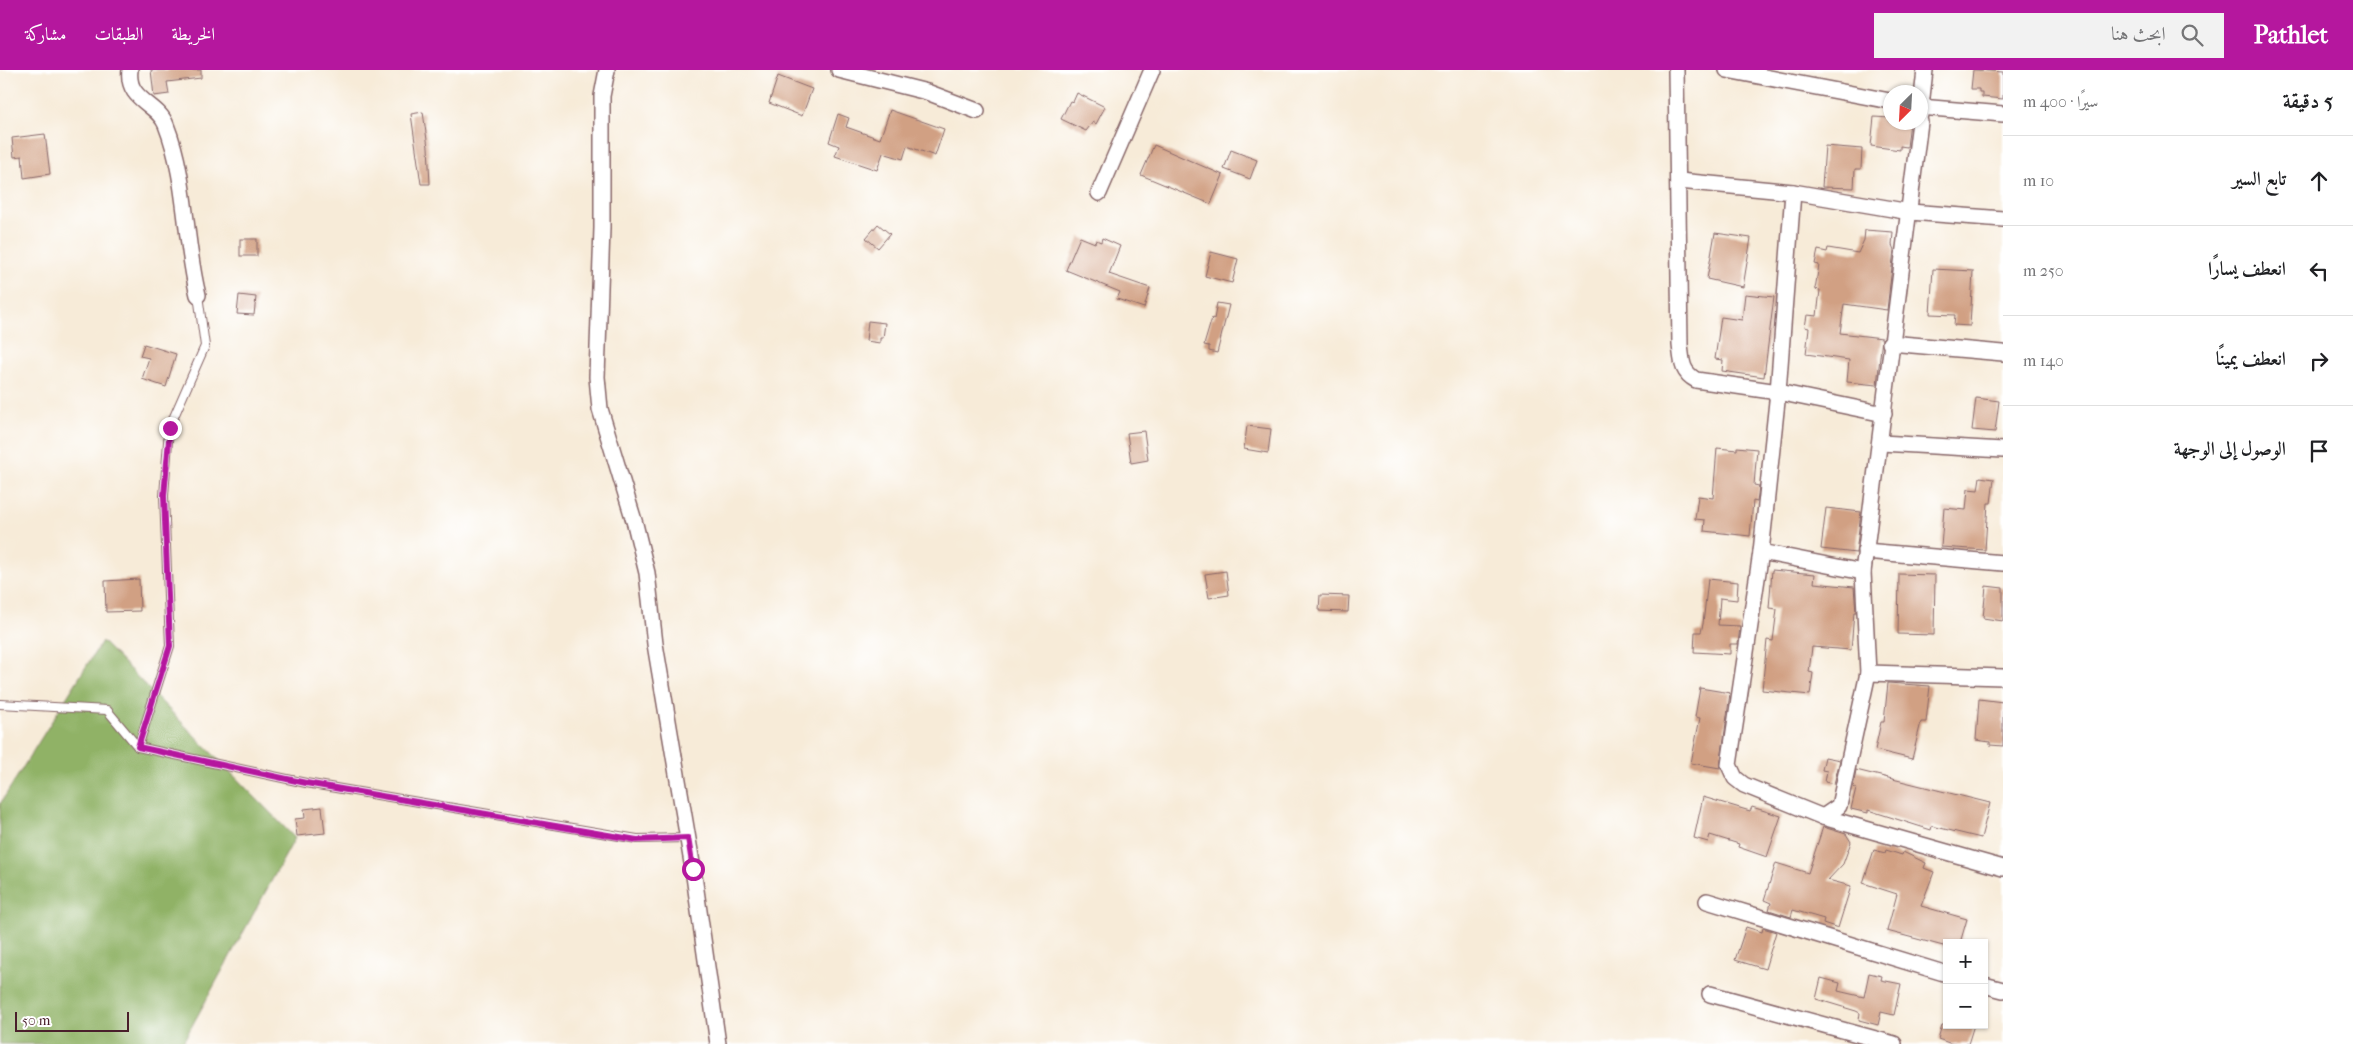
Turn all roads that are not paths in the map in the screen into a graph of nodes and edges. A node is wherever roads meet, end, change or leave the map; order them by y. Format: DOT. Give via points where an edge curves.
graph roads {
  1 [pos="130,70"];
  2 [pos="607,70"];
  3 [pos="839,70"];
  4 [pos="1152,70"];
  5 [pos="1676,70"];
  6 [pos="1727,70"];
  7 [pos="1925,70"];
  8 [pos="1923,85"];
  9 [pos="1883,100"];
  10 [pos="1928,109"];
  11 [pos="976,111"];
  12 [pos="2003,114"];
  13 [pos="1919,130"];
  14 [pos="1679,181"];
  15 [pos="1793,192"];
  16 [pos="1099,193"];
  17 [pos="1910,212"];
  18 [pos="2003,219"];
  19 [pos="198,295"];
  20 [pos="1890,344"];
  21 [pos="2003,353"];
  22 [pos="1778,392"];
  23 [pos="1884,414"];
  24 [pos="1880,443"];
  25 [pos="2003,450"];
  26 [pos="1865,551"];
  27 [pos="1761,552"];
  28 [pos="2003,563"];
  29 [pos="1863,572"];
  30 [pos="1868,673"];
  31 [pos="2003,677"];
  32 [pos="0,704"];
  33 [pos="138,747"];
  34 [pos="1823,817"];
  35 [pos="688,838"];
  36 [pos="2003,868"];
  37 [pos="1707,901"];
  38 [pos="1943,973"];
  39 [pos="1988,986"];
  40 [pos="2003,990"];
  41 [pos="1710,994"];
  42 [pos="718,1044"];
  43 [pos="1894,1044"];
  1 -- 19 [label="street" via="135,94 161,116 176,157 190,264"];
  2 -- 35 [label="street" via="602,96 597,377 600,409 635,524 646,573"];
  3 -- 11 [label="street" via="936,95"];
  4 -- 16 [label="street"];
  5 -- 14 [label="street"];
  6 -- 9 [label="street"];
  7 -- 8 [label="street"];
  10 -- 12 [label="street"];
  13 -- 17 [label="street"];
  14 -- 15 [label="street"];
  14 -- 22 [label="street" via="1682,367 1688,376 1696,380"];
  15 -- 17 [label="street"];
  15 -- 22 [label="street"];
  17 -- 18 [label="street"];
  17 -- 20 [label="street"];
  19 -- 33 [label="lane" via="205,346 170,428 164,496 170,646"];
  20 -- 21 [label="street"];
  20 -- 23 [label="street"];
  22 -- 23 [label="street"];
  22 -- 27 [label="street"];
  23 -- 24 [label="street"];
  24 -- 25 [label="street"];
  24 -- 26 [label="street"];
  26 -- 28 [label="street"];
  26 -- 29 [label="street"];
  27 -- 29 [label="street"];
  27 -- 34 [label="street" via="1730,765 1735,778 1744,785"];
  29 -- 30 [label="street"];
  30 -- 31 [label="street"];
  30 -- 34 [label="street" via="1839,806"];
  32 -- 33 [label="lane" via="108,710"];
  33 -- 35 [label="lane" via="306,783 637,840"];
  34 -- 36 [label="street"];
  35 -- 42 [label="street"];
  37 -- 38 [label="street"];
  39 -- 40 [label="street"];
  41 -- 43 [label="street"];
}
